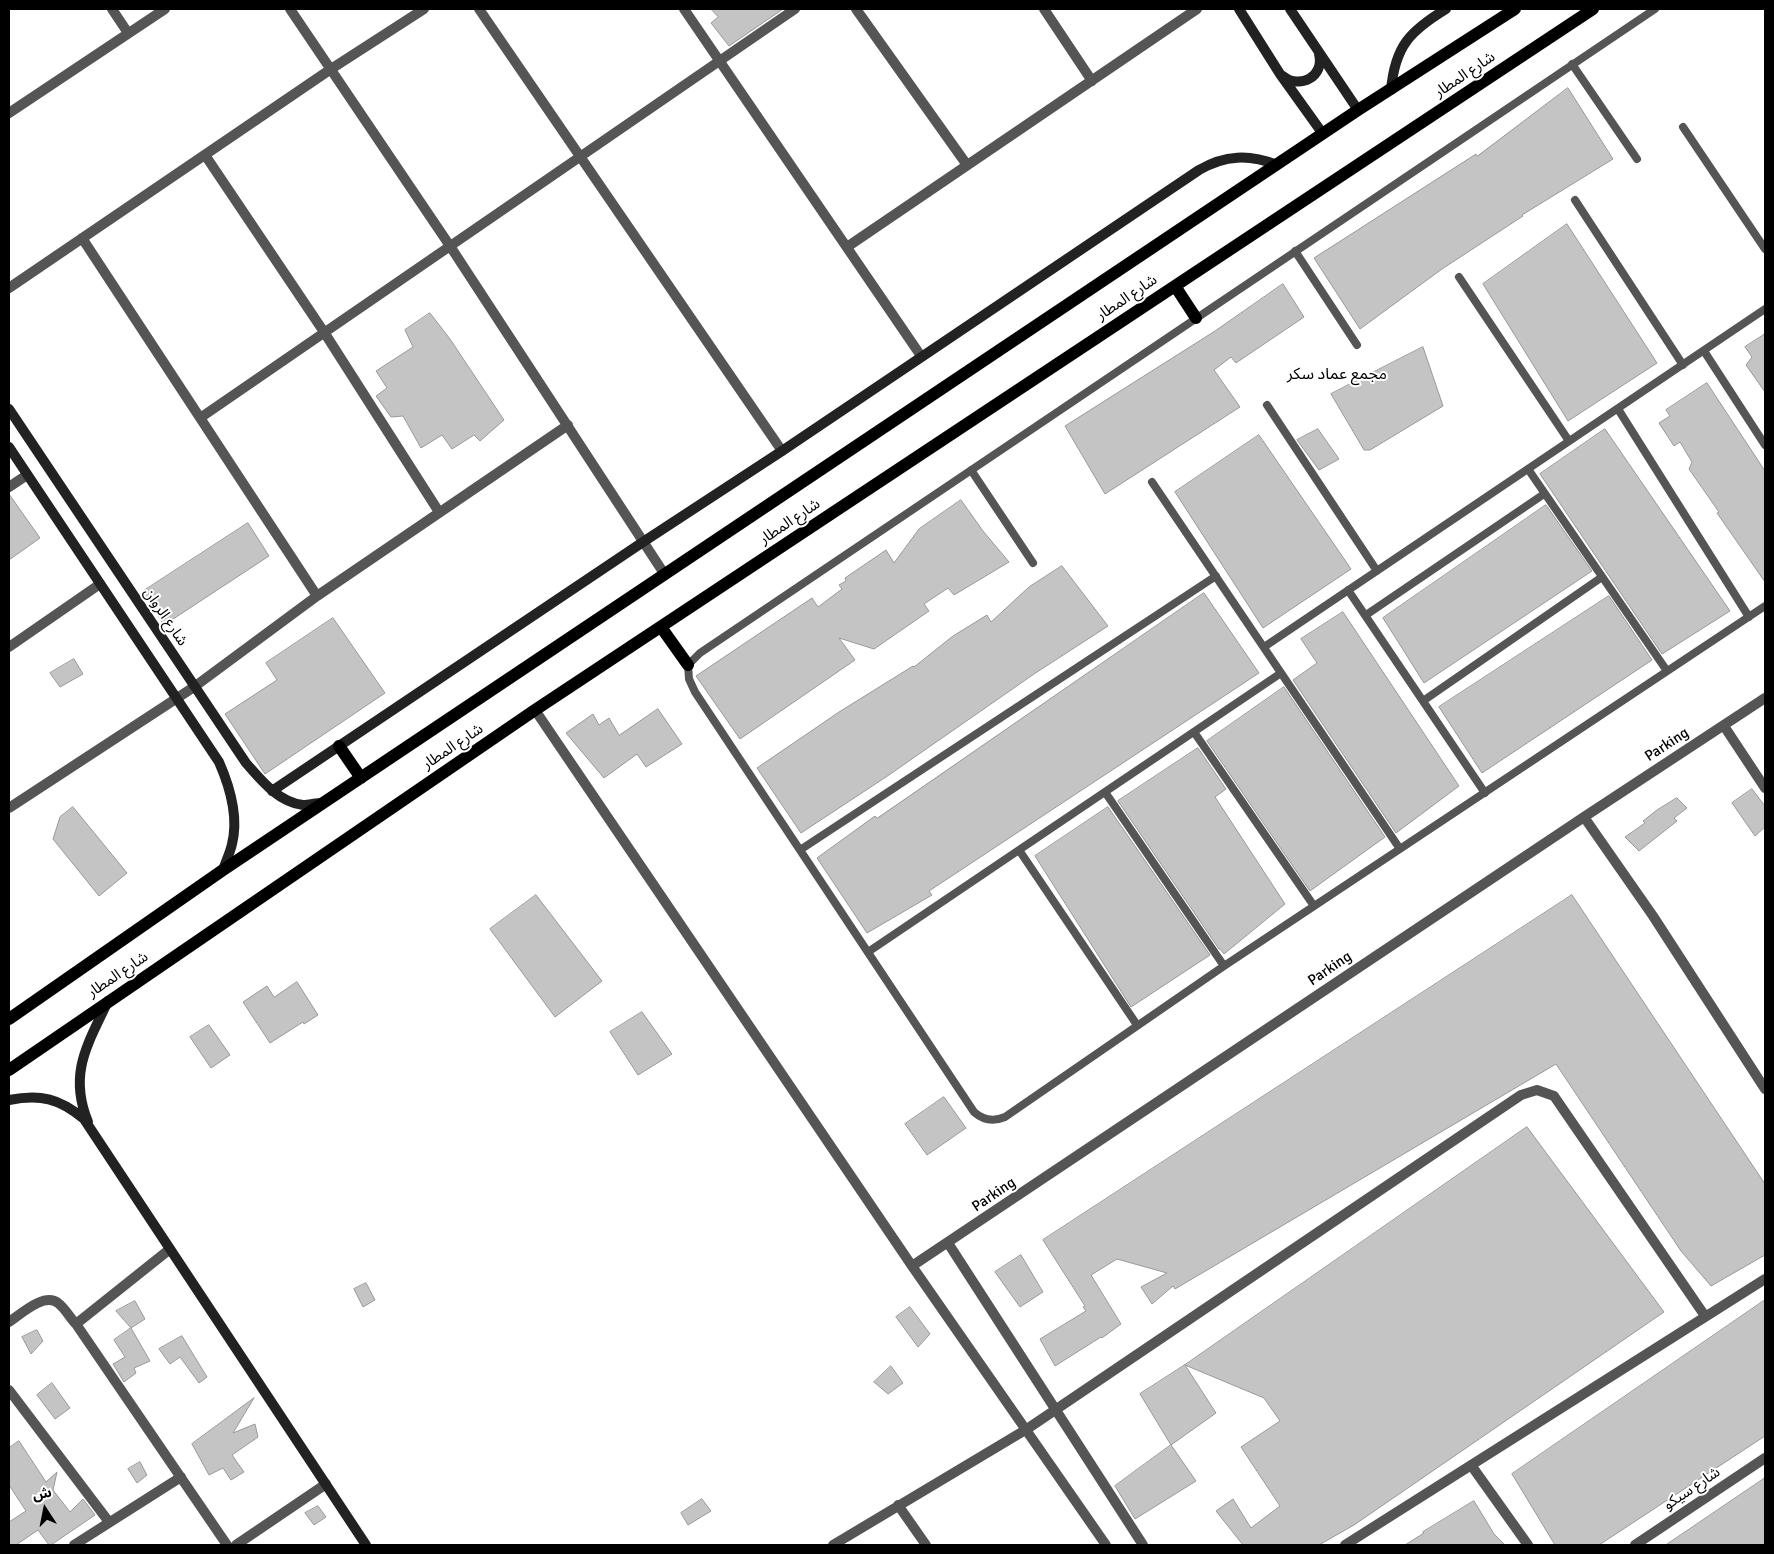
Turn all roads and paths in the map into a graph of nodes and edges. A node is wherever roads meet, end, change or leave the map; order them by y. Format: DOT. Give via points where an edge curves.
graph roads {
  1 [pos="112,9"];
  2 [pos="165,9"];
  3 [pos="290,9"];
  4 [pos="424,9"];
  5 [pos="479,9"];
  6 [pos="684,9"];
  7 [pos="795,9"];
  8 [pos="856,9"];
  9 [pos="1044,9"];
  10 [pos="1197,9"];
  11 [pos="1239,9"];
  12 [pos="1290,9"];
  13 [pos="1446,9"];
  14 [pos="1514,9"];
  15 [pos="1593,9"];
  16 [pos="1655,9"];
  17 [pos="128,33"];
  18 [pos="1318,50"];
  19 [pos="719,61"];
  20 [pos="1572,64"];
  21 [pos="331,69"];
  22 [pos="1280,74"];
  23 [pos="1092,81"];
  24 [pos="1390,90"];
  25 [pos="1358,110"];
  26 [pos="9,112"];
  27 [pos="1684,127"];
  28 [pos="1323,134"];
  29 [pos="205,155"];
  30 [pos="580,156"];
  31 [pos="1637,159"];
  32 [pos="967,165"];
  33 [pos="1277,165"];
  34 [pos="1575,200"];
  35 [pos="82,238"];
  36 [pos="450,246"];
  37 [pos="847,247"];
  38 [pos="1765,249"];
  39 [pos="1295,251"];
  40 [pos="1459,277"];
  41 [pos="1175,286"];
  42 [pos="9,288"];
  43 [pos="1765,310"];
  44 [pos="1196,318"];
  45 [pos="324,332"];
  46 [pos="1357,345"];
  47 [pos="1704,351"];
  48 [pos="921,356"];
  49 [pos="1683,365"];
  50 [pos="1267,405"];
  51 [pos="1618,409"];
  52 [pos="9,410"];
  53 [pos="200,418"];
  54 [pos="568,425"];
  55 [pos="1570,441"];
  56 [pos="1765,444"];
  57 [pos="9,447"];
  58 [pos="782,451"];
  59 [pos="971,470"];
  60 [pos="1528,470"];
  61 [pos="27,474"];
  62 [pos="1152,482"];
  63 [pos="9,487"];
  64 [pos="1544,494"];
  65 [pos="440,512"];
  66 [pos="644,542"];
  67 [pos="1033,563"];
  68 [pos="1377,571"];
  69 [pos="665,575"];
  70 [pos="1216,576"];
  71 [pos="1602,577"];
  72 [pos="100,584"];
  73 [pos="1348,590"];
  74 [pos="317,596"];
  75 [pos="1765,606"];
  76 [pos="1366,615"];
  77 [pos="1749,617"];
  78 [pos="661,627"];
  79 [pos="9,647"];
  80 [pos="1264,647"];
  81 [pos="688,665"];
  82 [pos="1667,671"];
  83 [pos="1281,673"];
  84 [pos="194,687"];
  85 [pos="177,698"];
  86 [pos="1765,698"];
  87 [pos="1423,701"];
  88 [pos="535,710"];
  89 [pos="1724,726"];
  90 [pos="1194,732"];
  91 [pos="339,746"];
  92 [pos="361,778"];
  93 [pos="1765,788"];
  94 [pos="272,791"];
  95 [pos="1106,792"];
  96 [pos="1484,793"];
  97 [pos="323,803"];
  98 [pos="9,808"];
  99 [pos="1584,817"];
  100 [pos="1400,849"];
  101 [pos="800,850"];
  102 [pos="1020,850"];
  103 [pos="223,870"];
  104 [pos="1314,906"];
  105 [pos="868,952"];
  106 [pos="1224,966"];
  107 [pos="108,1002"];
  108 [pos="9,1019"];
  109 [pos="1137,1026"];
  110 [pos="9,1070"];
  111 [pos="1765,1088"];
  112 [pos="9,1100"];
  113 [pos="92,1130"];
  114 [pos="948,1243"];
  115 [pos="170,1249"];
  116 [pos="912,1266"];
  117 [pos="1765,1279"];
  118 [pos="1705,1316"];
  119 [pos="9,1322"];
  120 [pos="76,1324"];
  121 [pos="9,1390"];
  122 [pos="1056,1408"];
  123 [pos="1027,1430"];
  124 [pos="1765,1458"];
  125 [pos="1471,1465"];
  126 [pos="181,1477"];
  127 [pos="326,1484"];
  128 [pos="898,1506"];
  129 [pos="109,1522"];
  130 [pos="74,1545"];
  131 [pos="227,1545"];
  132 [pos="236,1545"];
  133 [pos="366,1545"];
  134 [pos="833,1545"];
  135 [pos="926,1545"];
  136 [pos="1106,1545"];
  137 [pos="1143,1545"];
  138 [pos="1345,1545"];
  139 [pos="1528,1545"];
  140 [pos="1635,1545"];
  1 -- 17 [label="street"];
  2 -- 17 [label="street"];
  3 -- 21 [label="street"];
  4 -- 21 [label="street"];
  5 -- 30 [label="street"];
  6 -- 19 [label="street"];
  7 -- 19 [label="street"];
  8 -- 32 [label="street"];
  9 -- 23 [label="street"];
  10 -- 23 [label="street"];
  11 -- 22 [label="street"];
  12 -- 18 [label="street"];
  13 -- 24 [label="street" via="1424,22 1410,36 1392,70"];
  14 -- 24 [label="main road, شارع المطار"];
  15 -- 41 [label="main road, شارع المطار"];
  16 -- 20 [label="lane"];
  17 -- 26 [label="street"];
  18 -- 22 [label="street" via="1320,65 1312,78 1298,83"];
  18 -- 25 [label="street"];
  19 -- 30 [label="street"];
  19 -- 37 [label="street"];
  20 -- 31 [label="lane"];
  20 -- 39 [label="lane"];
  21 -- 29 [label="street"];
  21 -- 36 [label="street"];
  22 -- 28 [label="street"];
  23 -- 32 [label="street"];
  24 -- 25 [label="main road, شارع المطار"];
  25 -- 28 [label="main road, شارع المطار"];
  27 -- 38 [label="lane"];
  28 -- 33 [label="main road, شارع المطار"];
  29 -- 35 [label="street"];
  29 -- 45 [label="street"];
  30 -- 36 [label="street"];
  30 -- 58 [label="street"];
  32 -- 37 [label="street"];
  33 -- 48 [label="street" via="1251,157 1211,163"];
  33 -- 69 [label="main road, شارع المطار"];
  34 -- 49 [label="lane"];
  35 -- 42 [label="street"];
  35 -- 53 [label="street"];
  36 -- 45 [label="street"];
  36 -- 54 [label="street"];
  37 -- 48 [label="street"];
  39 -- 44 [label="lane"];
  39 -- 46 [label="lane"];
  40 -- 55 [label="lane"];
  41 -- 44 [label="main road"];
  41 -- 78 [label="main road, شارع المطار"];
  43 -- 47 [label="lane"];
  44 -- 59 [label="lane"];
  45 -- 53 [label="street"];
  45 -- 65 [label="street"];
  47 -- 49 [label="lane"];
  47 -- 56 [label="lane"];
  48 -- 58 [label="street"];
  49 -- 51 [label="lane"];
  50 -- 68 [label="lane"];
  51 -- 55 [label="lane"];
  51 -- 77 [label="lane"];
  52 -- 84 [label="street, شارع الروان"];
  53 -- 74 [label="street"];
  54 -- 65 [label="street"];
  54 -- 66 [label="street"];
  55 -- 60 [label="lane"];
  57 -- 61 [label="street"];
  58 -- 66 [label="street"];
  59 -- 67 [label="lane"];
  59 -- 81 [label="lane" via="700,653"];
  60 -- 64 [label="lane"];
  60 -- 68 [label="lane"];
  61 -- 63 [label="street"];
  61 -- 72 [label="street"];
  62 -- 70 [label="lane"];
  64 -- 71 [label="lane"];
  64 -- 76 [label="lane"];
  65 -- 74 [label="street"];
  66 -- 69 [label="street"];
  66 -- 91 [label="street"];
  68 -- 73 [label="lane"];
  69 -- 92 [label="main road, شارع المطار"];
  70 -- 80 [label="lane"];
  70 -- 101 [label="lane"];
  71 -- 82 [label="lane"];
  71 -- 87 [label="lane"];
  72 -- 79 [label="street"];
  72 -- 85 [label="street"];
  73 -- 76 [label="lane"];
  73 -- 80 [label="lane"];
  74 -- 84 [label="street"];
  75 -- 77 [label="lane"];
  76 -- 87 [label="lane"];
  77 -- 82 [label="lane"];
  78 -- 81 [label="main road"];
  78 -- 88 [label="main road, شارع المطار"];
  80 -- 83 [label="lane"];
  81 -- 101 [label="lane" via="691,686"];
  82 -- 96 [label="lane"];
  83 -- 90 [label="lane"];
  83 -- 100 [label="lane"];
  84 -- 85 [label="street"];
  84 -- 94 [label="street, شارع الروان" via="246,763"];
  85 -- 98 [label="street"];
  85 -- 103 [label="street" via="220,762 227,781 234,822 232,842"];
  86 -- 89 [label="street, Parking"];
  87 -- 96 [label="lane"];
  88 -- 107 [label="main road, شارع المطار"];
  88 -- 116 [label="street"];
  89 -- 93 [label="street"];
  89 -- 99 [label="street, Parking"];
  90 -- 95 [label="lane"];
  90 -- 104 [label="lane"];
  91 -- 92 [label="main road"];
  91 -- 94 [label="street"];
  92 -- 97 [label="main road, شارع المطار"];
  94 -- 97 [label="street, شارع الروان" via="302,804"];
  95 -- 102 [label="lane"];
  95 -- 106 [label="lane"];
  96 -- 100 [label="lane"];
  97 -- 103 [label="main road, شارع المطار"];
  99 -- 111 [label="street"];
  99 -- 114 [label="street, Parking"];
  100 -- 104 [label="lane"];
  101 -- 105 [label="lane"];
  102 -- 105 [label="lane"];
  102 -- 109 [label="lane"];
  103 -- 108 [label="main road, شارع المطار"];
  104 -- 106 [label="lane"];
  105 -- 109 [label="lane" via="974,1112 988,1120 1004,1117"];
  106 -- 109 [label="lane"];
  107 -- 110 [label="main road, شارع المطار"];
  107 -- 113 [label="street" via="83,1054 80,1069 82,1100"];
  112 -- 113 [label="street" via="25,1097 51,1099 74,1111"];
  113 -- 115 [label="street"];
  114 -- 116 [label="street, Parking"];
  114 -- 122 [label="street"];
  115 -- 120 [label="street"];
  115 -- 127 [label="street"];
  116 -- 123 [label="street"];
  117 -- 118 [label="street"];
  118 -- 122 [label="street" via="1554,1096 1537,1090 1521,1095"];
  118 -- 125 [label="street"];
  119 -- 120 [label="street" via="40,1301 50,1300 57,1302"];
  120 -- 126 [label="street"];
  121 -- 129 [label="street"];
  122 -- 123 [label="street"];
  122 -- 137 [label="street"];
  123 -- 128 [label="street"];
  123 -- 136 [label="street"];
  124 -- 140 [label="street, شارع سيكو"];
  125 -- 138 [label="street"];
  125 -- 139 [label="street"];
  126 -- 129 [label="street"];
  126 -- 131 [label="street"];
  127 -- 132 [label="street"];
  127 -- 133 [label="street"];
  128 -- 134 [label="street"];
  128 -- 135 [label="street"];
  129 -- 130 [label="street"];
}
